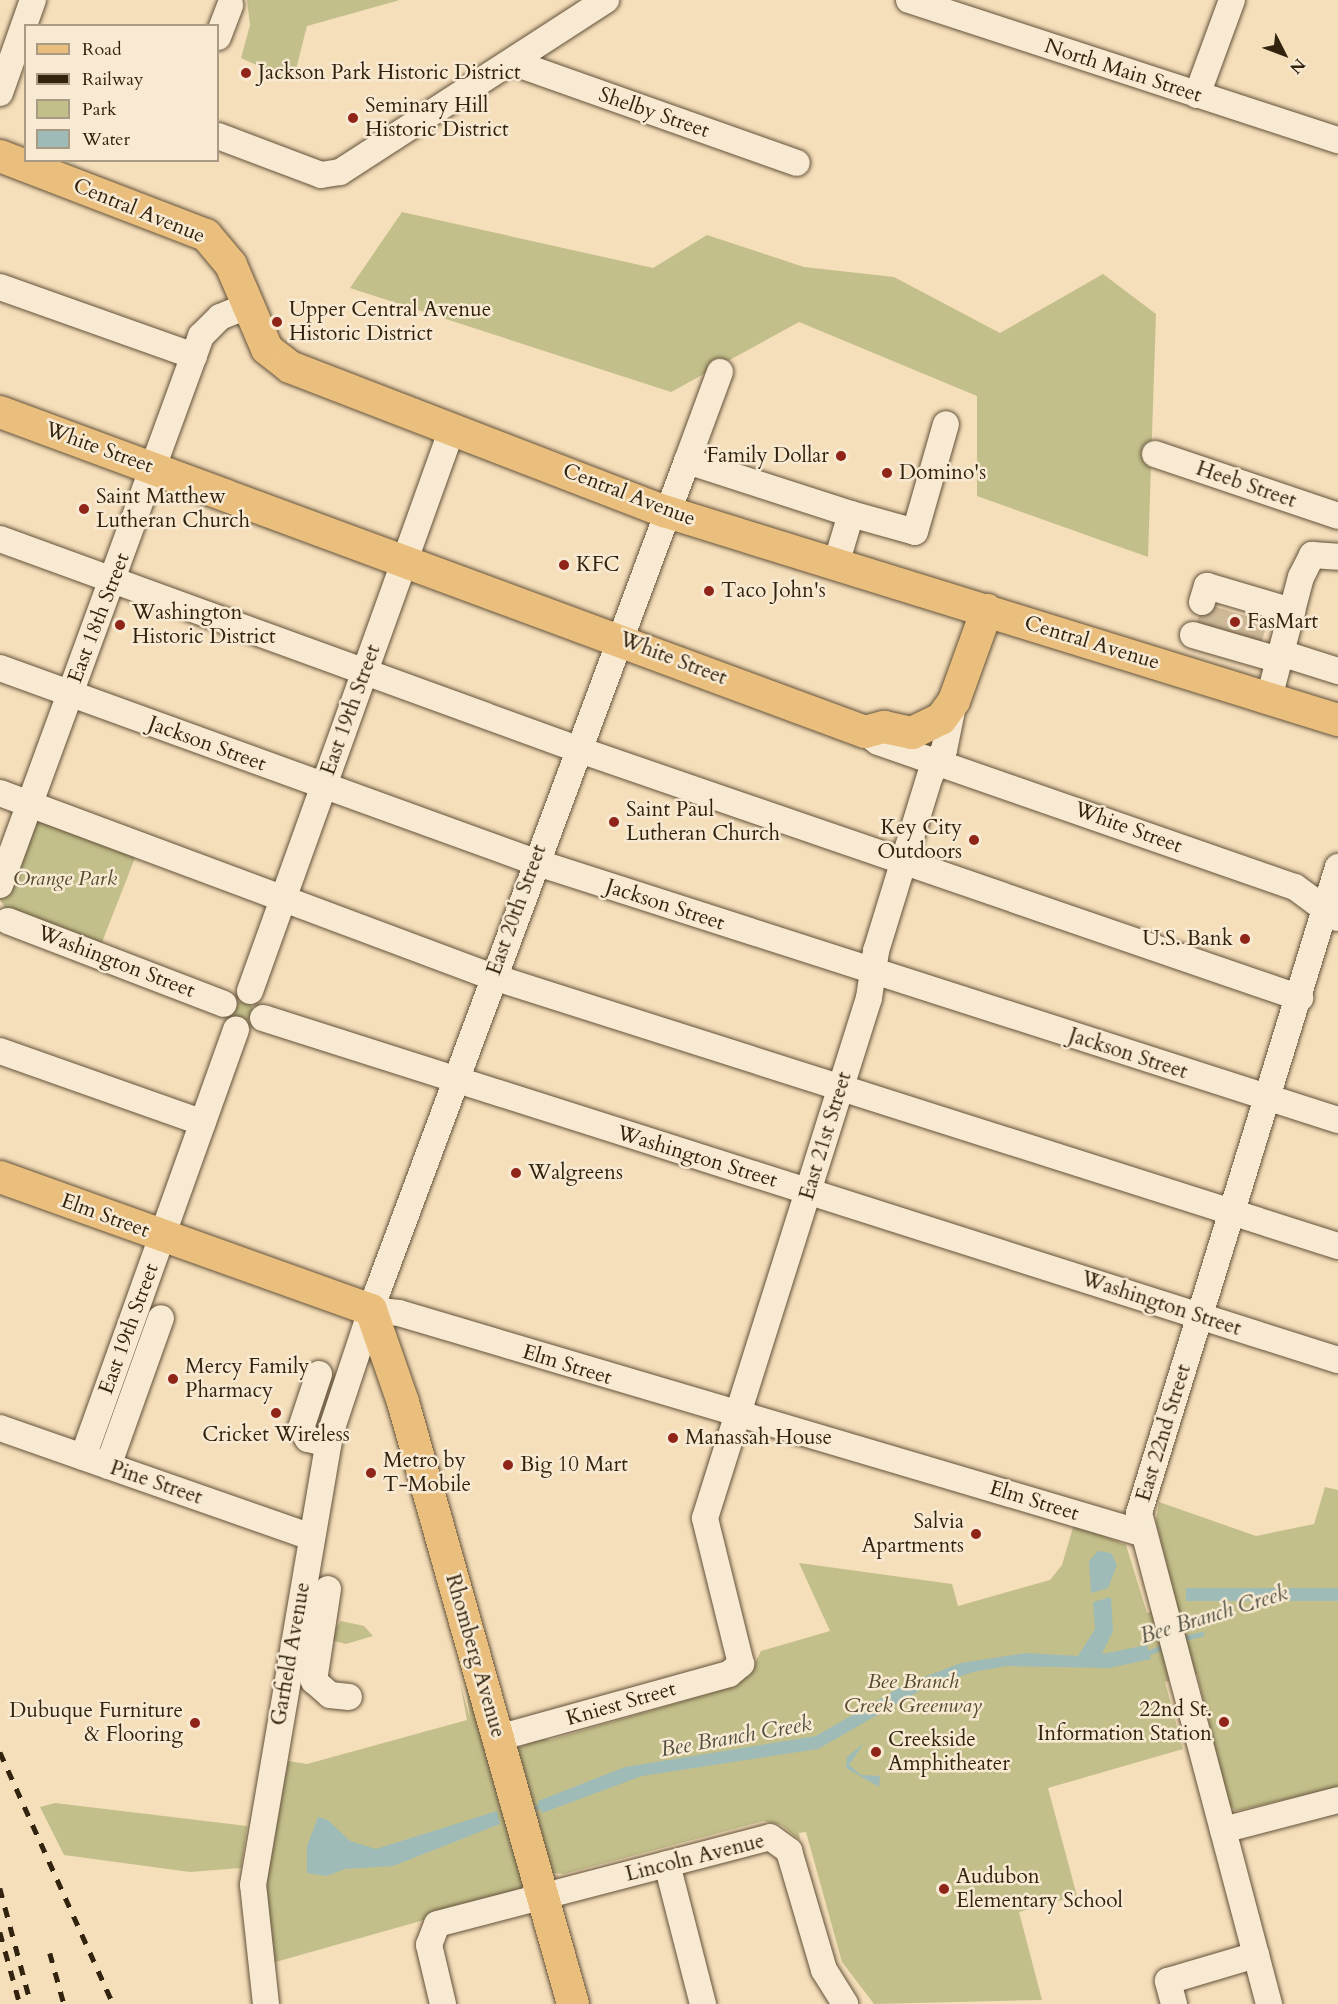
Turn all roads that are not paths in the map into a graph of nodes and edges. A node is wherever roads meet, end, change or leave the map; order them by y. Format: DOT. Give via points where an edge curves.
graph roads {
  1 [pos="33,0"];
  2 [pos="606,0"];
  3 [pos="909,0"];
  4 [pos="1232,0"];
  5 [pos="230,5"];
  6 [pos="219,34"];
  7 [pos="14,49"];
  8 [pos="512,62"];
  9 [pos="0,93"];
  10 [pos="1197,95"];
  11 [pos="219,136"];
  12 [pos="1338,140"];
  13 [pos="0,156"];
  14 [pos="797,163"];
  15 [pos="0,287"];
  16 [pos="247,306"];
  17 [pos="194,356"];
  18 [pos="720,372"];
  19 [pos="0,412"];
  20 [pos="946,424"];
  21 [pos="452,429"];
  22 [pos="1155,454"];
  23 [pos="687,461"];
  24 [pos="154,468"];
  25 [pos="664,511"];
  26 [pos="851,514"];
  27 [pos="1338,516"];
  28 [pos="0,539"];
  29 [pos="1338,557"];
  30 [pos="405,561"];
  31 [pos="836,564"];
  32 [pos="114,580"];
  33 [pos="987,610"];
  34 [pos="1292,611"];
  35 [pos="1225,622"];
  36 [pos="617,638"];
  37 [pos="1280,656"];
  38 [pos="0,668"];
  39 [pos="366,671"];
  40 [pos="1338,671"];
  41 [pos="1183,672"];
  42 [pos="70,693"];
  43 [pos="1269,698"];
  44 [pos="954,701"];
  45 [pos="1338,720"];
  46 [pos="866,732"];
  47 [pos="577,749"];
  48 [pos="939,763"];
  49 [pos="323,787"];
  50 [pos="0,793"];
  51 [pos="30,804"];
  52 [pos="903,860"];
  53 [pos="535,862"];
  54 [pos="1338,867"];
  55 [pos="0,885"];
  56 [pos="282,898"];
  57 [pos="1332,915"];
  58 [pos="3,917"];
  59 [pos="873,973"];
  60 [pos="493,977"];
  61 [pos="250,991"];
  62 [pos="1300,998"];
  63 [pos="224,1004"];
  64 [pos="263,1018"];
  65 [pos="236,1030"];
  66 [pos="0,1051"];
  67 [pos="455,1079"];
  68 [pos="840,1088"];
  69 [pos="1266,1098"];
  70 [pos="1338,1120"];
  71 [pos="203,1123"];
  72 [pos="0,1177"];
  73 [pos="808,1192"];
  74 [pos="1228,1211"];
  75 [pos="162,1236"];
  76 [pos="1338,1246"];
  77 [pos="371,1310"];
  78 [pos="1200,1316"];
  79 [pos="161,1318"];
  80 [pos="1338,1360"];
  81 [pos="319,1374"];
  82 [pos="739,1414"];
  83 [pos="0,1428"];
  84 [pos="328,1444"];
  85 [pos="83,1457"];
  86 [pos="108,1466"];
  87 [pos="1141,1533"];
  88 [pos="311,1537"];
  89 [pos="328,1589"];
  90 [pos="741,1664"];
  91 [pos="349,1697"];
  92 [pos="498,1738"];
  93 [pos="1338,1800"];
  94 [pos="1223,1830"];
  95 [pos="667,1864"];
  96 [pos="543,1898"];
  97 [pos="1256,1955"];
  98 [pos="1171,1992"];
  99 [pos="266,2004"];
  100 [pos="443,2004"];
  101 [pos="573,2004"];
  102 [pos="703,2004"];
  103 [pos="845,2004"];
  104 [pos="1269,2004"];
  1 -- 7 [label="street"];
  2 -- 8 [label="street"];
  3 -- 10 [label="street, North Main Street"];
  4 -- 10 [label="street"];
  5 -- 6 [label="street"];
  7 -- 9 [label="street"];
  8 -- 11 [label="street" via="340,172 321,175"];
  8 -- 14 [label="street, Shelby Street"];
  10 -- 12 [label="street, North Main Street"];
  13 -- 16 [label="main road, Central Avenue" via="206,235 231,265"];
  15 -- 17 [label="street"];
  16 -- 17 [label="street, East 18th Street" via="220,317 201,336"];
  16 -- 21 [label="main road, Central Avenue" via="258,334 282,363"];
  17 -- 24 [label="street, East 18th Street"];
  18 -- 23 [label="street, East 20th Street"];
  19 -- 24 [label="main road, White Street"];
  20 -- 26 [label="street" via="915,532"];
  21 -- 25 [label="main road, Central Avenue"];
  21 -- 30 [label="street, East 19th Street"];
  22 -- 27 [label="street, Heeb Street"];
  23 -- 25 [label="street, East 20th Street"];
  23 -- 26 [label="street"];
  24 -- 30 [label="main road, White Street"];
  24 -- 32 [label="street, East 18th Street"];
  25 -- 31 [label="main road, Central Avenue"];
  25 -- 36 [label="street, East 20th Street"];
  26 -- 31 [label="street"];
  28 -- 32 [label="street"];
  29 -- 34 [label="street" via="1312,555"];
  30 -- 36 [label="main road, White Street"];
  30 -- 39 [label="street, East 19th Street"];
  31 -- 33 [label="main road, Central Avenue"];
  32 -- 39 [label="street"];
  32 -- 42 [label="street, East 18th Street"];
  33 -- 41 [label="main road, Central Avenue"];
  33 -- 44 [label="main road, East 21st Street"];
  34 -- 35 [label="street"];
  34 -- 37 [label="street"];
  35 -- 37 [label="street"];
  35 -- 41 [label="street"];
  36 -- 46 [label="main road, White Street"];
  36 -- 47 [label="street, East 20th Street"];
  37 -- 40 [label="street"];
  37 -- 43 [label="street"];
  38 -- 42 [label="street, Jackson Street"];
  39 -- 47 [label="street"];
  39 -- 49 [label="street, East 19th Street"];
  41 -- 43 [label="main road, Central Avenue"];
  42 -- 49 [label="street, Jackson Street"];
  42 -- 51 [label="street, East 18th Street"];
  43 -- 45 [label="main road, Central Avenue"];
  44 -- 46 [label="main road" via="926,728"];
  44 -- 48 [label="street, East 21st Street"];
  46 -- 48 [label="street, White Street" via="878,742"];
  47 -- 52 [label="street"];
  47 -- 53 [label="street, East 20th Street"];
  48 -- 52 [label="street, East 21st Street"];
  48 -- 57 [label="street, White Street" via="1295,887"];
  49 -- 53 [label="street, Jackson Street"];
  49 -- 56 [label="street, East 19th Street"];
  50 -- 51 [label="street"];
  51 -- 55 [label="street, East 18th Street"];
  51 -- 56 [label="street"];
  52 -- 59 [label="street, East 21st Street"];
  52 -- 62 [label="street"];
  53 -- 59 [label="street, Jackson Street"];
  53 -- 60 [label="street, East 20th Street"];
  54 -- 57 [label="street, East 22nd Street"];
  56 -- 60 [label="street"];
  56 -- 61 [label="street, East 19th Street"];
  57 -- 62 [label="street, East 22nd Street"];
  58 -- 63 [label="street, Washington Street"];
  59 -- 68 [label="street, East 21st Street"];
  59 -- 69 [label="street, Jackson Street"];
  60 -- 67 [label="street, East 20th Street"];
  60 -- 68 [label="street"];
  61 -- 63 [label="street" via="234,992"];
  61 -- 64 [label="street" via="263,1005"];
  62 -- 69 [label="street, East 22nd Street"];
  63 -- 65 [label="street" via="226,1022"];
  64 -- 65 [label="street" via="255,1028"];
  64 -- 67 [label="street, Washington Street"];
  65 -- 71 [label="street, East 19th Street"];
  66 -- 71 [label="street"];
  67 -- 73 [label="street, Washington Street"];
  67 -- 77 [label="street, East 20th Street"];
  68 -- 73 [label="street, East 21st Street"];
  68 -- 74 [label="street"];
  69 -- 70 [label="street, Jackson Street"];
  69 -- 74 [label="street, East 22nd Street"];
  71 -- 75 [label="street, East 19th Street"];
  72 -- 75 [label="main road, Elm Street"];
  73 -- 78 [label="street, Washington Street"];
  73 -- 82 [label="street, East 21st Street"];
  74 -- 76 [label="street"];
  74 -- 78 [label="street, East 22nd Street"];
  75 -- 77 [label="main road, Elm Street"];
  75 -- 85 [label="street, East 19th Street"];
  77 -- 82 [label="street, Elm Street" via="399,1313"];
  77 -- 84 [label="street, Garfield Avenue"];
  77 -- 92 [label="main road, Rhomberg Avenue" via="404,1402"];
  78 -- 80 [label="street, Washington Street"];
  78 -- 87 [label="street, East 22nd Street" via="1143,1497"];
  79 -- 86 [label="street"];
  81 -- 84 [label="street" via="302,1433"];
  82 -- 87 [label="street, Elm Street"];
  82 -- 90 [label="street, East 21st Street" via="705,1518"];
  83 -- 85 [label="street, Pine Street"];
  84 -- 88 [label="street, Garfield Avenue"];
  85 -- 86 [label="street, Pine Street"];
  86 -- 88 [label="street, Pine Street"];
  87 -- 94 [label="street, East 22nd Street"];
  88 -- 99 [label="street, Garfield Avenue" via="253,1885"];
  89 -- 91 [label="street" via="314,1681 330,1695"];
  90 -- 92 [label="street, Kniest Street" via="729,1674"];
  92 -- 96 [label="main road, Rhomberg Avenue"];
  93 -- 94 [label="street"];
  94 -- 97 [label="street, East 22nd Street"];
  95 -- 96 [label="street, Lincoln Avenue"];
  95 -- 102 [label="street"];
  95 -- 103 [label="street, Lincoln Avenue" via="760,1838 785,1845 824,1970"];
  96 -- 100 [label="street, Lincoln Avenue" via="524,1898 433,1927 429,1945"];
  96 -- 101 [label="main road, Rhomberg Avenue"];
  97 -- 98 [label="street"];
  97 -- 104 [label="street, East 22nd Street"];
}
